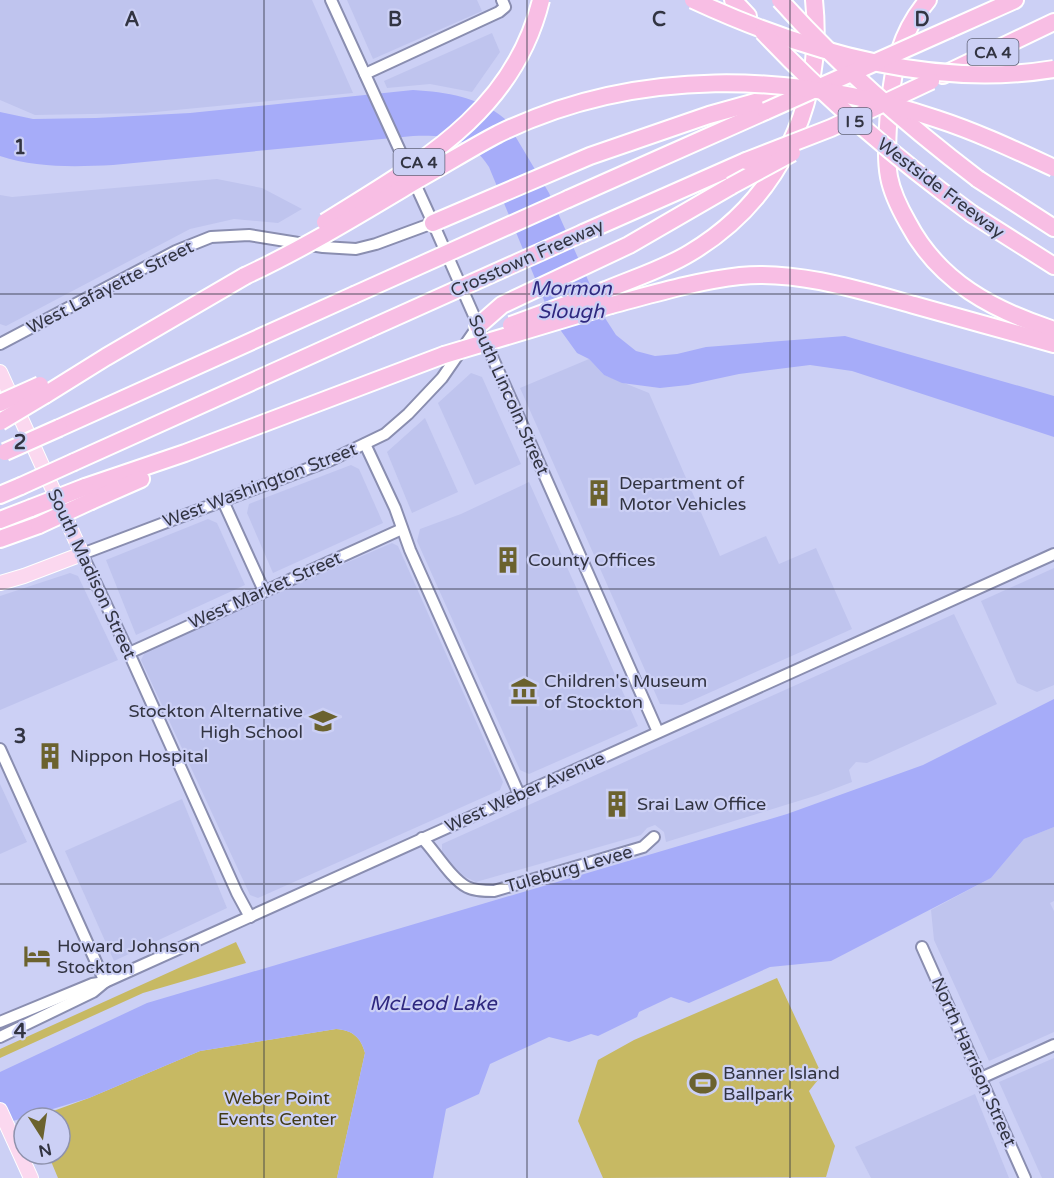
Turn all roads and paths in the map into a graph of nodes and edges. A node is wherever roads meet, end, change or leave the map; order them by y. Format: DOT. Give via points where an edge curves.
graph roads {
  1 [pos="331,0"];
  2 [pos="502,0"];
  3 [pos="541,0"];
  4 [pos="693,0"];
  5 [pos="733,0"];
  6 [pos="780,0"];
  7 [pos="814,0"];
  8 [pos="928,0"];
  9 [pos="1015,0"];
  10 [pos="1054,22"];
  11 [pos="1054,69"];
  12 [pos="365,74"];
  13 [pos="768,105"];
  14 [pos="831,128"];
  15 [pos="1054,168"];
  16 [pos="433,223"];
  17 [pos="1054,228"];
  18 [pos="1054,266"];
  19 [pos="239,279"];
  20 [pos="608,297"];
  21 [pos="478,326"];
  22 [pos="1054,330"];
  23 [pos="0,344"];
  24 [pos="1054,344"];
  25 [pos="0,372"];
  26 [pos="42,390"];
  27 [pos="0,403"];
  28 [pos="0,422"];
  29 [pos="365,444"];
  30 [pos="3,453"];
  31 [pos="88,494"];
  32 [pos="0,495"];
  33 [pos="223,501"];
  34 [pos="0,520"];
  35 [pos="402,529"];
  36 [pos="0,539"];
  37 [pos="82,554"];
  38 [pos="1054,554"];
  39 [pos="0,583"];
  40 [pos="264,591"];
  41 [pos="129,652"];
  42 [pos="658,732"];
  43 [pos="0,750"];
  44 [pos="519,794"];
  45 [pos="654,837"];
  46 [pos="422,838"];
  47 [pos="250,916"];
  48 [pos="922,947"];
  49 [pos="105,982"];
  50 [pos="0,1022"];
  51 [pos="0,1037"];
  52 [pos="1054,1045"];
  53 [pos="981,1078"];
  54 [pos="0,1110"];
  55 [pos="30,1178"];
  56 [pos="1025,1178"];
  1 -- 12 [label="street, South Lincoln Street"];
  2 -- 12 [label="street" via="505,7 499,12"];
  3 -- 19 [label="highway, CA 4, bridge" via="528,41 511,72 467,125 428,156"];
  4 -- 11 [label="highway, bridge" via="804,44 886,63 987,74"];
  5 -- 18 [label="highway, Westside Freeway / I 5, bridge" via="854,120 972,214"];
  6 -- 17 [label="highway, Westside Freeway / I 5, bridge" via="866,87 921,135 978,179"];
  7 -- 20 [label="highway" via="815,51 810,90 801,120 776,168 739,214 704,244"];
  8 -- 22 [label="highway" via="908,26 892,75 887,141 894,193 920,244 957,283 991,306"];
  9 -- 13 [label="highway, CA 4, bridge" via="842,78"];
  10 -- 14 [label="highway, Crosstown Freeway / CA 4, bridge"];
  12 -- 16 [label="street, South Lincoln Street"];
  13 -- 16 [label="highway" via="654,133"];
  13 -- 30 [label="highway, Crosstown Freeway, bridge"];
  14 -- 21 [label="highway, bridge" via="629,244 502,305"];
  14 -- 32 [label="highway, Crosstown Freeway / CA 4, bridge" via="746,161"];
  15 -- 19 [label="highway, bridge" via="962,128 855,97 748,84 691,83 643,88 569,105 498,135 292,254"];
  16 -- 21 [label="street, South Lincoln Street"];
  16 -- 23 [label="street, West Lafayette Street" via="356,249 249,235 211,237 176,251"];
  19 -- 26 [label="highway, CA 4"];
  20 -- 24 [label="highway" via="741,276 777,276 879,295"];
  20 -- 31 [label="highway, bridge" via="503,328 444,355"];
  21 -- 29 [label="street, West Washington Street" via="442,378 408,414 385,434"];
  21 -- 42 [label="street, South Lincoln Street"];
  25 -- 37 [label="main road, South Madison Street"];
  26 -- 27 [label="highway, bridge"];
  26 -- 28 [label="highway, CA 4, bridge"];
  29 -- 33 [label="street, West Washington Street"];
  29 -- 35 [label="street"];
  31 -- 34 [label="highway, bridge"];
  31 -- 36 [label="highway, bridge" via="39,525"];
  33 -- 37 [label="street, West Washington Street"];
  33 -- 40 [label="street"];
  35 -- 40 [label="street, West Market Street"];
  35 -- 44 [label="street"];
  37 -- 39 [label="main road, West Washington Street"];
  37 -- 41 [label="street, South Madison Street"];
  38 -- 42 [label="street, West Weber Avenue"];
  40 -- 41 [label="street, West Market Street"];
  41 -- 47 [label="street, South Madison Street"];
  42 -- 44 [label="street, West Weber Avenue"];
  43 -- 49 [label="street"];
  44 -- 46 [label="street, West Weber Avenue"];
  45 -- 46 [label="street, Tuleburg Levee" via="643,847 494,891 466,886"];
  46 -- 47 [label="street, West Weber Avenue"];
  47 -- 49 [label="street, West Weber Avenue"];
  48 -- 53 [label="street, North Harrison Street"];
  49 -- 50 [label="street"];
  49 -- 51 [label="street, West Weber Avenue" via="93,992"];
  52 -- 53 [label="street"];
  53 -- 56 [label="street, North Harrison Street"];
  54 -- 55 [label="main road"];
}
